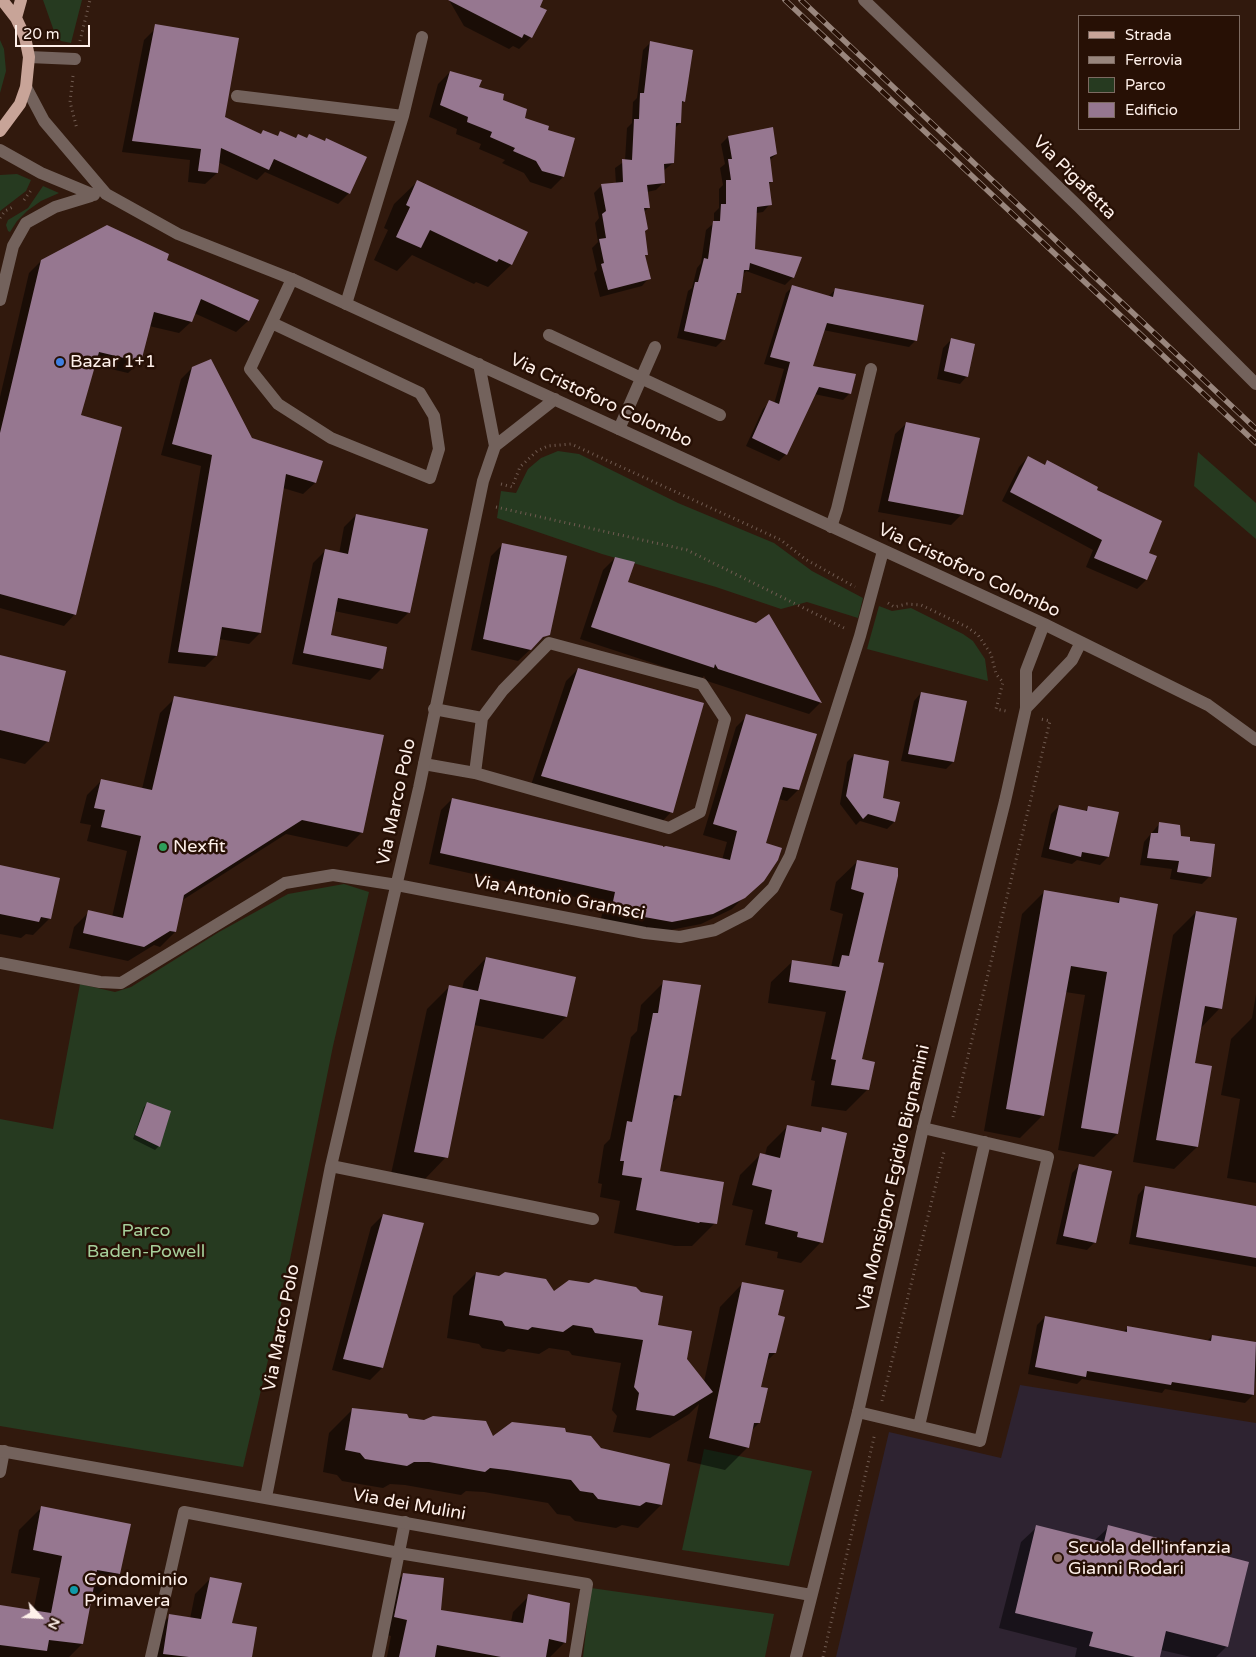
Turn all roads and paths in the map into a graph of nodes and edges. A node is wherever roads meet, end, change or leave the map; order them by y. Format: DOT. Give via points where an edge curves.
graph roads {
  1 [pos="2,0"];
  2 [pos="21,0"];
  3 [pos="864,0"];
  4 [pos="16,18"];
  5 [pos="422,37"];
  6 [pos="29,57"];
  7 [pos="75,60"];
  8 [pos="26,87"];
  9 [pos="237,96"];
  10 [pos="403,116"];
  11 [pos="0,132"];
  12 [pos="0,150"];
  13 [pos="106,194"];
  14 [pos="91,196"];
  15 [pos="292,279"];
  16 [pos="0,300"];
  17 [pos="346,304"];
  18 [pos="272,324"];
  19 [pos="549,336"];
  20 [pos="655,347"];
  21 [pos="479,364"];
  22 [pos="871,369"];
  23 [pos="641,378"];
  24 [pos="1256,384"];
  25 [pos="555,399"];
  26 [pos="720,415"];
  27 [pos="619,429"];
  28 [pos="495,446"];
  29 [pos="498,492"];
  30 [pos="496,499"];
  31 [pos="830,527"];
  32 [pos="883,551"];
  33 [pos="871,594"];
  34 [pos="1044,624"];
  35 [pos="860,636"];
  36 [pos="1081,642"];
  37 [pos="1026,708"];
  38 [pos="434,709"];
  39 [pos="996,709"];
  40 [pos="482,718"];
  41 [pos="1050,721"];
  42 [pos="1256,740"];
  43 [pos="424,764"];
  44 [pos="475,773"];
  45 [pos="397,885"];
  46 [pos="0,963"];
  47 [pos="923,1128"];
  48 [pos="948,1134"];
  49 [pos="985,1142"];
  50 [pos="331,1166"];
  51 [pos="593,1219"];
  52 [pos="858,1412"];
  53 [pos="878,1417"];
  54 [pos="919,1426"];
  55 [pos="2,1451"];
  56 [pos="0,1472"];
  57 [pos="266,1497"];
  58 [pos="405,1522"];
  59 [pos="399,1553"];
  60 [pos="811,1595"];
  61 [pos="151,1657"];
  62 [pos="378,1657"];
  63 [pos="575,1657"];
  64 [pos="796,1657"];
  65 [pos="823,1657"];
  1 -- 4 [label="main road"];
  2 -- 4 [label="main road"];
  3 -- 24 [label="street, Via Pigafetta"];
  4 -- 6 [label="main road" via="25,36"];
  5 -- 10 [label="street"];
  6 -- 7 [label="street"];
  6 -- 8 [label="main road"];
  8 -- 11 [label="main road" via="16,111"];
  8 -- 13 [label="street, Via Cristoforo Colombo" via="50,128"];
  9 -- 10 [label="street"];
  10 -- 17 [label="street"];
  12 -- 14 [label="street"];
  13 -- 14 [label="street"];
  13 -- 15 [label="street, Via Cristoforo Colombo" via="178,234"];
  14 -- 16 [label="street" via="54,207 26,223 13,246"];
  15 -- 17 [label="street, Via Cristoforo Colombo"];
  15 -- 18 [label="street"];
  17 -- 21 [label="street, Via Cristoforo Colombo"];
  18 -- 18 [label="street" via="250,369 278,404 331,438 430,478 439,449 434,416 420,393"];
  19 -- 23 [label="street"];
  20 -- 23 [label="street"];
  21 -- 25 [label="street, Via Cristoforo Colombo"];
  21 -- 28 [label="street, Via Marco Polo"];
  22 -- 31 [label="street"];
  23 -- 26 [label="street"];
  23 -- 27 [label="street"];
  25 -- 27 [label="street, Via Cristoforo Colombo"];
  25 -- 28 [label="street"];
  27 -- 31 [label="street, Via Cristoforo Colombo"];
  28 -- 38 [label="street, Via Marco Polo" via="483,481"];
  29 -- 33 [label="path" via="500,484 512,486 520,467 537,450 571,444 781,540 805,560"];
  30 -- 35 [label="path" via="495,507 687,550"];
  31 -- 32 [label="street, Via Cristoforo Colombo"];
  32 -- 33 [label="street, Via Antonio Gramsci"];
  32 -- 34 [label="street, Via Cristoforo Colombo"];
  33 -- 35 [label="street, Via Antonio Gramsci"];
  33 -- 39 [label="path" via="894,606 921,606 967,626 978,635 991,654 996,674 1003,682"];
  34 -- 36 [label="street, Via Cristoforo Colombo"];
  34 -- 37 [label="street, Via Monsignor Egidio Bignamini" via="1026,671"];
  35 -- 45 [label="street, Via Antonio Gramsci" via="790,856 773,888 748,913 716,930 680,937"];
  36 -- 37 [label="street" via="1072,660"];
  36 -- 42 [label="street, Via Cristoforo Colombo" via="1208,705"];
  37 -- 47 [label="street, Via Monsignor Egidio Bignamini"];
  38 -- 40 [label="street"];
  38 -- 43 [label="street, Via Marco Polo"];
  40 -- 44 [label="street"];
  40 -- 44 [label="street" via="503,690 549,643 702,684 725,720 700,812 669,828"];
  41 -- 48 [label="path"];
  43 -- 44 [label="street"];
  43 -- 45 [label="street, Via Marco Polo"];
  45 -- 46 [label="street, Via Antonio Gramsci" via="333,875 285,883 121,983"];
  45 -- 50 [label="street, Via Marco Polo"];
  47 -- 48 [label="street"];
  47 -- 52 [label="street, Via Monsignor Egidio Bignamini"];
  48 -- 49 [label="street"];
  48 -- 53 [label="path"];
  49 -- 54 [label="street"];
  49 -- 54 [label="street" via="1048,1157 980,1441"];
  50 -- 51 [label="street"];
  50 -- 57 [label="street, Via Marco Polo"];
  52 -- 53 [label="street"];
  52 -- 60 [label="street, Via Monsignor Egidio Bignamini"];
  53 -- 54 [label="street"];
  53 -- 65 [label="path"];
  55 -- 56 [label="street"];
  55 -- 57 [label="street, Via dei Mulini"];
  57 -- 58 [label="street, Via dei Mulini"];
  58 -- 59 [label="street"];
  58 -- 60 [label="street, Via dei Mulini"];
  59 -- 61 [label="street" via="184,1512"];
  59 -- 62 [label="street"];
  59 -- 63 [label="street" via="587,1584"];
  60 -- 64 [label="street, Via Monsignor Egidio Bignamini"];
}
